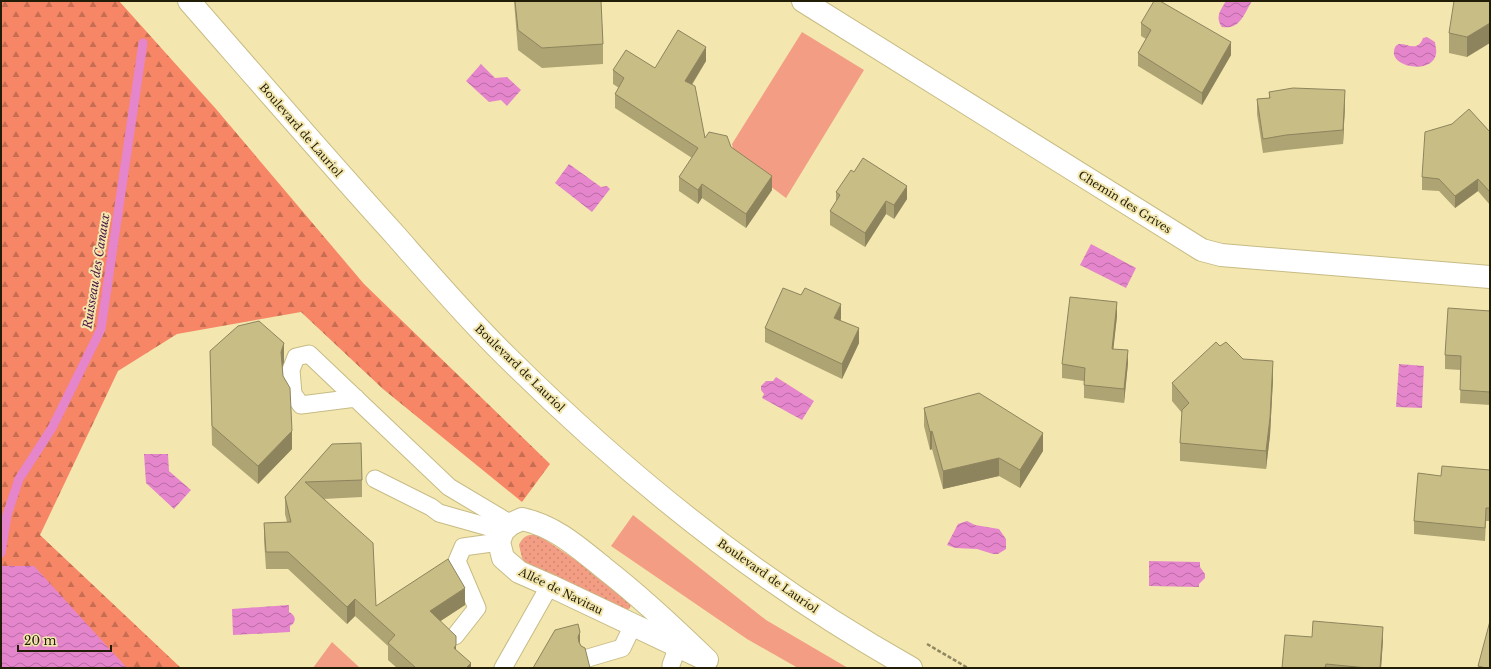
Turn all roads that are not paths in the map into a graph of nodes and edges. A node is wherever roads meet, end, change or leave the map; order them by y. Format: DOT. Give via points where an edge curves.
graph roads {
  1 [pos="189,1"];
  2 [pos="803,1"];
  3 [pos="1490,277"];
  4 [pos="356,398"];
  5 [pos="375,479"];
  6 [pos="504,532"];
  7 [pos="550,585"];
  8 [pos="633,625"];
  9 [pos="455,636"];
  10 [pos="678,646"];
  11 [pos="588,658"];
  12 [pos="715,664"];
  13 [pos="503,668"];
  14 [pos="671,668"];
  15 [pos="911,668"];
  1 -- 15 [label="street, Boulevard de Lauriol" via="310,141 505,356 628,470 698,528 823,615"];
  2 -- 3 [label="street, Chemin des Grives" via="1202,250 1222,255"];
  4 -- 6 [label="lane" via="449,487"];
  5 -- 6 [label="lane" via="439,513"];
  6 -- 7 [label="street, Allée de Navitau" via="503,558 519,572"];
  6 -- 9 [label="lane" via="463,547 457,561 477,608"];
  6 -- 12 [label="street, Allée de Navitau" via="522,519 551,528 643,599"];
  7 -- 8 [label="street, Allée de Navitau"];
  7 -- 13 [label="lane"];
  8 -- 10 [label="street, Allée de Navitau"];
  8 -- 11 [label="lane" via="622,648"];
  10 -- 12 [label="street, Allée de Navitau"];
  10 -- 14 [label="lane"];
}
